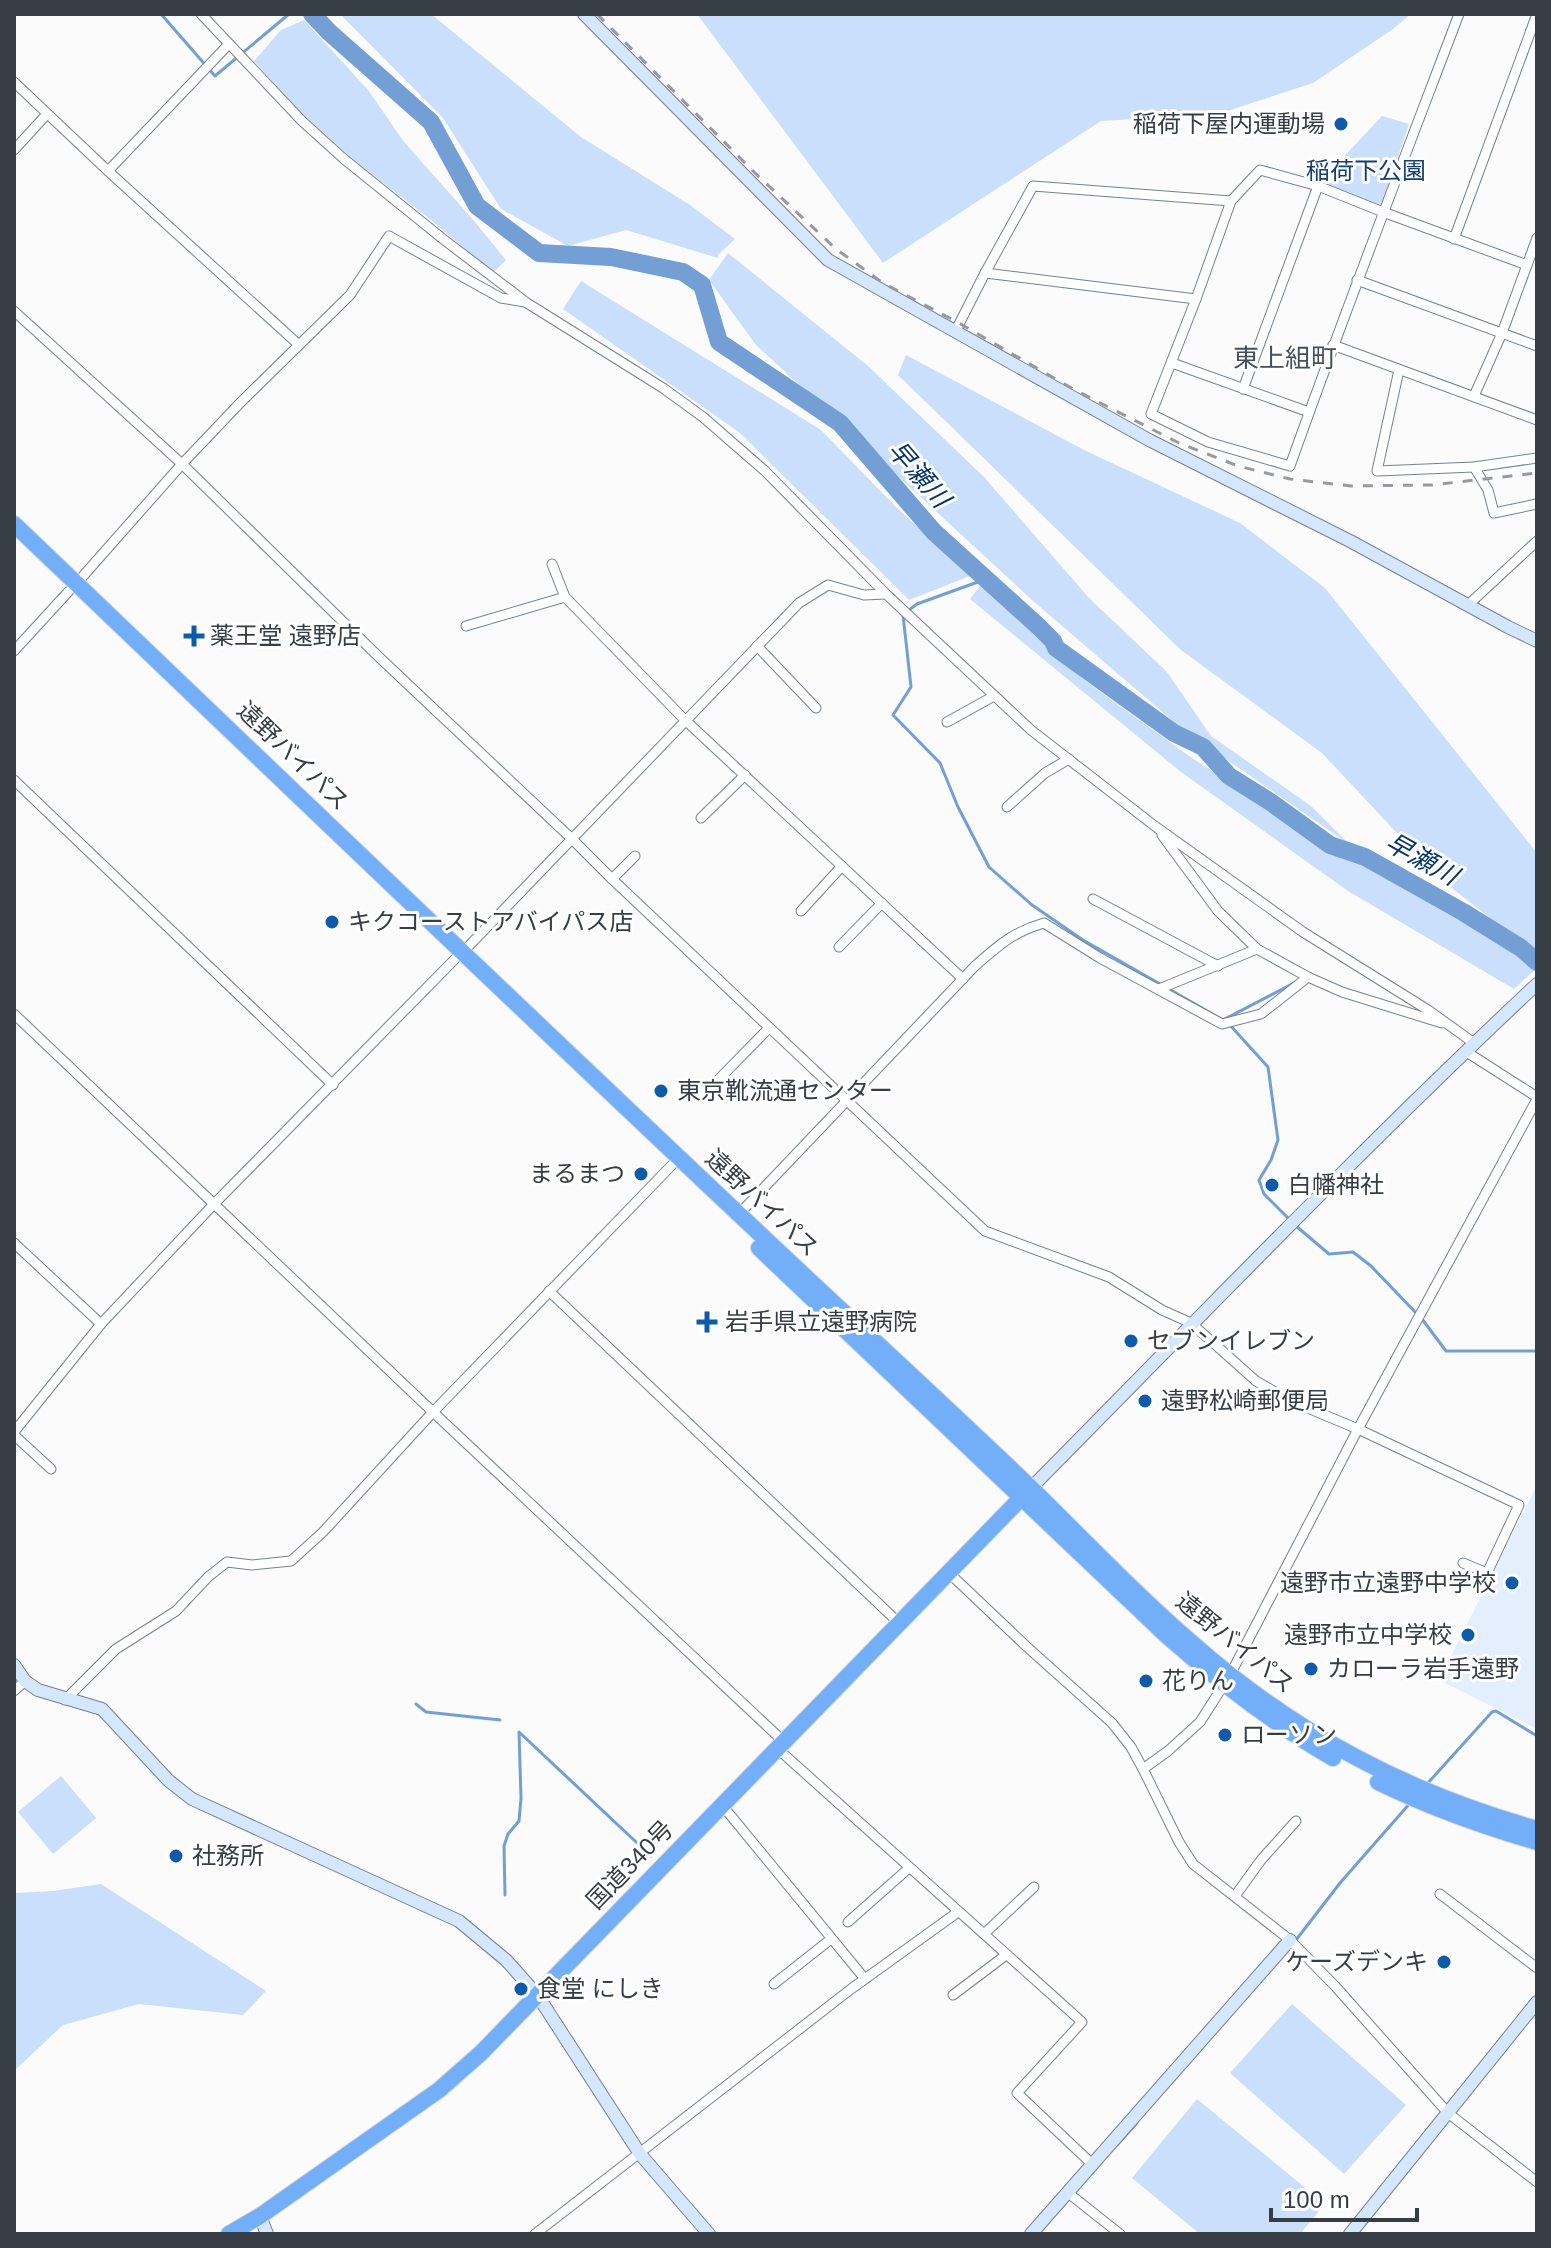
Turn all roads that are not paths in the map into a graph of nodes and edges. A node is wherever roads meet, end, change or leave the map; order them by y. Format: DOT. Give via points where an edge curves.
graph roads {
  1 [pos="201,14"];
  2 [pos="584,14"];
  3 [pos="1459,14"];
  4 [pos="1537,14"];
  5 [pos="229,44"];
  6 [pos="14,82"];
  7 [pos="47,114"];
  8 [pos="14,150"];
  9 [pos="108,171"];
  10 [pos="1318,186"];
  11 [pos="1231,201"];
  12 [pos="1383,212"];
  13 [pos="1537,238"];
  14 [pos="1454,239"];
  15 [pos="1527,265"];
  16 [pos="985,273"];
  17 [pos="1357,280"];
  18 [pos="1196,299"];
  19 [pos="527,303"];
  20 [pos="14,311"];
  21 [pos="955,332"];
  22 [pos="1502,333"];
  23 [pos="299,345"];
  24 [pos="1333,345"];
  25 [pos="1537,346"];
  26 [pos="1172,363"];
  27 [pos="1399,370"];
  28 [pos="1243,389"];
  29 [pos="1474,396"];
  30 [pos="1309,412"];
  31 [pos="1537,420"];
  32 [pos="1537,458"];
  33 [pos="182,464"];
  34 [pos="1474,467"];
  35 [pos="1537,504"];
  36 [pos="14,524"];
  37 [pos="14,539"];
  38 [pos="1537,541"];
  39 [pos="552,564"];
  40 [pos="73,588"];
  41 [pos="886,594"];
  42 [pos="565,597"];
  43 [pos="1468,605"];
  44 [pos="466,626"];
  45 [pos="1537,641"];
  46 [pos="757,646"];
  47 [pos="14,651"];
  48 [pos="994,696"];
  49 [pos="816,708"];
  50 [pos="685,720"];
  51 [pos="947,722"];
  52 [pos="1069,759"];
  53 [pos="745,775"];
  54 [pos="14,780"];
  55 [pos="1007,807"];
  56 [pos="701,818"];
  57 [pos="1156,827"];
  58 [pos="572,839"];
  59 [pos="635,856"];
  60 [pos="842,866"];
  61 [pos="612,879"];
  62 [pos="1093,899"];
  63 [pos="882,903"];
  64 [pos="801,911"];
  65 [pos="839,947"];
  66 [pos="1257,949"];
  67 [pos="459,956"];
  68 [pos="1218,966"];
  69 [pos="1308,977"];
  70 [pos="963,979"];
  71 [pos="1537,984"];
  72 [pos="1159,989"];
  73 [pos="14,1014"];
  74 [pos="1449,1026"];
  75 [pos="769,1028"];
  76 [pos="1473,1044"];
  77 [pos="717,1081"];
  78 [pos="333,1085"];
  79 [pos="1537,1098"];
  80 [pos="846,1101"];
  81 [pos="672,1165"];
  82 [pos="214,1204"];
  83 [pos="739,1214"];
  84 [pos="14,1243"];
  85 [pos="549,1291"];
  86 [pos="1191,1323"];
  87 [pos="101,1324"];
  88 [pos="433,1412"];
  89 [pos="1358,1429"];
  90 [pos="14,1433"];
  91 [pos="51,1469"];
  92 [pos="1026,1493"];
  93 [pos="1463,1563"];
  94 [pos="948,1572"];
  95 [pos="899,1623"];
  96 [pos="14,1665"];
  97 [pos="1227,1680"];
  98 [pos="25,1681"];
  99 [pos="14,1691"];
  100 [pos="65,1700"];
  101 [pos="781,1746"];
  102 [pos="1143,1769"];
  103 [pos="722,1805"];
  104 [pos="1296,1821"];
  105 [pos="1537,1829"];
  106 [pos="1537,1842"];
  107 [pos="909,1868"];
  108 [pos="1034,1887"];
  109 [pos="1440,1894"];
  110 [pos="1235,1896"];
  111 [pos="958,1912"];
  112 [pos="848,1922"];
  113 [pos="984,1934"];
  114 [pos="831,1939"];
  115 [pos="1290,1940"];
  116 [pos="1006,1955"];
  117 [pos="1537,1968"];
  118 [pos="865,1979"];
  119 [pos="774,1984"];
  120 [pos="953,1995"];
  121 [pos="538,1996"];
  122 [pos="1537,2002"];
  123 [pos="1448,2113"];
  124 [pos="640,2154"];
  125 [pos="1092,2164"];
  126 [pos="1536,2180"];
  127 [pos="1071,2195"];
  128 [pos="260,2216"];
  129 [pos="229,2234"];
  130 [pos="267,2234"];
  131 [pos="535,2234"];
  132 [pos="709,2234"];
  133 [pos="1031,2234"];
  134 [pos="1120,2234"];
  135 [pos="1350,2234"];
  1 -- 5 [label="street"];
  2 -- 21 [label="street" via="828,260"];
  3 -- 12 [label="street"];
  4 -- 14 [label="street"];
  5 -- 9 [label="street"];
  5 -- 19 [label="street" via="344,159"];
  6 -- 7 [label="street"];
  7 -- 8 [label="street"];
  7 -- 9 [label="street"];
  9 -- 23 [label="street"];
  10 -- 11 [label="street" via="1260,170"];
  10 -- 12 [label="street"];
  10 -- 28 [label="street"];
  11 -- 16 [label="street" via="1033,186"];
  11 -- 18 [label="street"];
  12 -- 14 [label="street"];
  12 -- 17 [label="street"];
  13 -- 15 [label="street"];
  14 -- 15 [label="street"];
  15 -- 22 [label="street"];
  16 -- 18 [label="street"];
  16 -- 21 [label="street"];
  17 -- 22 [label="street"];
  17 -- 24 [label="street"];
  18 -- 26 [label="street"];
  19 -- 23 [label="street" via="501,298 389,236 350,295"];
  19 -- 41 [label="street" via="703,417 765,471"];
  20 -- 33 [label="street"];
  21 -- 43 [label="street" via="1149,440"];
  22 -- 25 [label="street"];
  22 -- 29 [label="street"];
  23 -- 33 [label="street"];
  24 -- 27 [label="street"];
  24 -- 30 [label="street"];
  26 -- 28 [label="street"];
  26 -- 30 [label="street" via="1151,414 1208,442 1290,466"];
  27 -- 29 [label="street"];
  27 -- 34 [label="street" via="1377,471"];
  28 -- 30 [label="street"];
  29 -- 31 [label="street"];
  32 -- 34 [label="street"];
  33 -- 40 [label="street"];
  33 -- 58 [label="street"];
  34 -- 35 [label="street" via="1494,513"];
  36 -- 40 [label="highway, 遠野バイパス"];
  37 -- 40 [label="highway, 遠野バイパス"];
  38 -- 43 [label="street"];
  39 -- 42 [label="street"];
  40 -- 47 [label="street"];
  40 -- 67 [label="highway, 遠野バイパス"];
  41 -- 46 [label="street" via="864,595 828,585 799,603"];
  41 -- 48 [label="street"];
  42 -- 44 [label="street"];
  42 -- 50 [label="street"];
  43 -- 45 [label="street"];
  46 -- 49 [label="street"];
  46 -- 50 [label="street"];
  48 -- 51 [label="street"];
  48 -- 52 [label="street"];
  50 -- 53 [label="street"];
  50 -- 58 [label="street"];
  52 -- 55 [label="street"];
  52 -- 57 [label="street"];
  53 -- 56 [label="street"];
  53 -- 60 [label="street"];
  54 -- 78 [label="street"];
  57 -- 66 [label="street" via="1218,911"];
  57 -- 74 [label="street" via="1303,932"];
  58 -- 61 [label="street"];
  58 -- 67 [label="street"];
  59 -- 61 [label="street"];
  60 -- 63 [label="street"];
  60 -- 64 [label="street"];
  61 -- 75 [label="street"];
  62 -- 68 [label="street"];
  63 -- 65 [label="street"];
  63 -- 70 [label="street"];
  66 -- 68 [label="street"];
  66 -- 69 [label="street"];
  67 -- 78 [label="street"];
  67 -- 81 [label="highway, 遠野バイパス"];
  67 -- 83 [label="highway, 遠野バイパス"];
  68 -- 72 [label="street"];
  69 -- 72 [label="street" via="1261,1014 1222,1024"];
  69 -- 74 [label="street"];
  70 -- 72 [label="street" via="1004,940 1044,923"];
  70 -- 80 [label="street"];
  71 -- 76 [label="street"];
  73 -- 82 [label="street"];
  74 -- 76 [label="street"];
  75 -- 77 [label="street"];
  75 -- 80 [label="street"];
  76 -- 79 [label="street"];
  76 -- 86 [label="street"];
  78 -- 82 [label="street"];
  79 -- 89 [label="street"];
  80 -- 83 [label="street"];
  80 -- 86 [label="street" via="985,1231 1109,1277"];
  81 -- 85 [label="street"];
  81 -- 92 [label="highway, 遠野バイパス"];
  82 -- 87 [label="street"];
  82 -- 88 [label="street"];
  83 -- 92 [label="highway, 遠野バイパス"];
  84 -- 87 [label="street"];
  85 -- 88 [label="street"];
  85 -- 95 [label="street"];
  86 -- 89 [label="street" via="1256,1381"];
  86 -- 92 [label="street"];
  87 -- 90 [label="street"];
  88 -- 100 [label="street" via="291,1561 227,1562 176,1611 116,1649"];
  88 -- 101 [label="street"];
  89 -- 93 [label="street" via="1519,1505 1487,1573"];
  89 -- 97 [label="street"];
  90 -- 91 [label="street"];
  92 -- 94 [label="highway, 国道340号"];
  92 -- 97 [label="highway, 遠野バイパス" via="1166,1635"];
  94 -- 95 [label="highway, 国道340号"];
  94 -- 102 [label="street" via="1112,1723"];
  95 -- 101 [label="highway, 国道340号"];
  96 -- 98 [label="street"];
  97 -- 102 [label="street" via="1200,1722"];
  97 -- 105 [label="highway, 遠野バイパス" via="1365,1764 1461,1806"];
  97 -- 106 [label="highway, 遠野バイパス" via="1265,1715 1379,1782"];
  98 -- 99 [label="street"];
  98 -- 100 [label="street"];
  100 -- 121 [label="street" via="102,1709 192,1799 459,1921 506,1960"];
  101 -- 103 [label="highway, 国道340号"];
  101 -- 107 [label="street"];
  102 -- 110 [label="street" via="1193,1864"];
  103 -- 114 [label="street"];
  103 -- 121 [label="highway, 国道340号"];
  104 -- 110 [label="street"];
  107 -- 111 [label="street"];
  107 -- 112 [label="street"];
  108 -- 113 [label="street"];
  109 -- 117 [label="street"];
  110 -- 115 [label="street"];
  111 -- 113 [label="street"];
  111 -- 118 [label="street"];
  113 -- 116 [label="street"];
  114 -- 118 [label="street"];
  114 -- 119 [label="street"];
  115 -- 123 [label="street"];
  115 -- 125 [label="street"];
  116 -- 120 [label="street"];
  116 -- 125 [label="street" via="1082,2022 1017,2093"];
  118 -- 124 [label="street"];
  121 -- 124 [label="street"];
  121 -- 128 [label="highway, 国道340号" via="439,2090"];
  122 -- 123 [label="street"];
  123 -- 126 [label="street"];
  123 -- 135 [label="street"];
  124 -- 131 [label="street"];
  124 -- 132 [label="street"];
  125 -- 127 [label="street"];
  127 -- 133 [label="street"];
  127 -- 134 [label="street"];
  128 -- 129 [label="highway, 国道340号"];
  128 -- 130 [label="street"];
}
